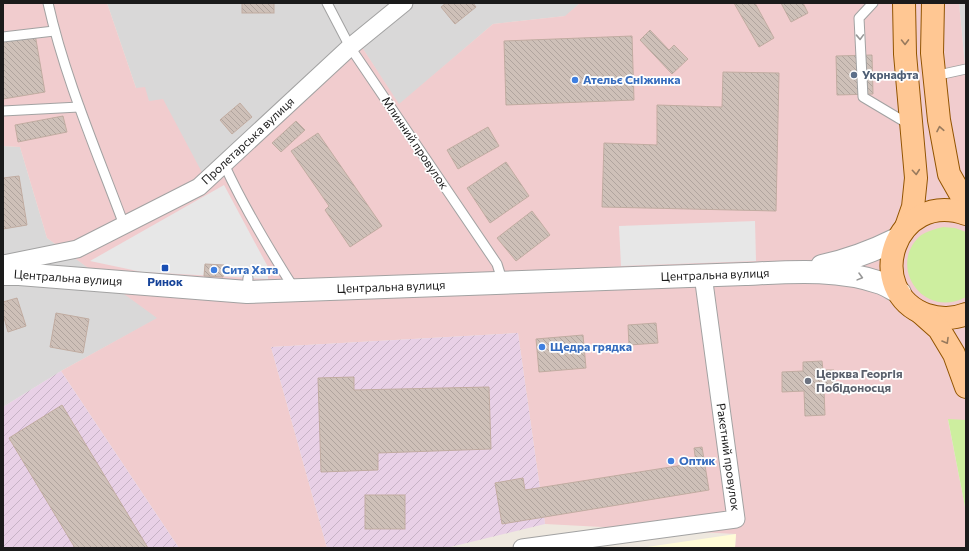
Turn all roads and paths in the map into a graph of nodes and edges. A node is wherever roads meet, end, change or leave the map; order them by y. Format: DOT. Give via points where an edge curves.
graph roads {
  1 [pos="48,3"];
  2 [pos="327,3"];
  3 [pos="404,3"];
  4 [pos="873,3"];
  5 [pos="904,3"];
  6 [pos="933,3"];
  7 [pos="54,31"];
  8 [pos="3,37"];
  9 [pos="350,46"];
  10 [pos="966,69"];
  11 [pos="934,76"];
  12 [pos="79,107"];
  13 [pos="3,111"];
  14 [pos="912,126"];
  15 [pos="224,164"];
  16 [pos="966,204"];
  17 [pos="966,214"];
  18 [pos="124,225"];
  19 [pos="901,233"];
  20 [pos="3,264"];
  21 [pos="780,272"];
  22 [pos="3,274"];
  23 [pos="703,275"];
  24 [pos="503,283"];
  25 [pos="296,291"];
  26 [pos="900,293"];
  27 [pos="920,312"];
  28 [pos="966,314"];
  29 [pos="966,387"];
  30 [pos="522,548"];
  1 -- 7 [label="lane"];
  2 -- 9 [label="lane, Млинний провулок"];
  3 -- 9 [label="street, Пролетарська вулиця"];
  4 -- 14 [label="lane, one-way" via="859,18 863,97"];
  5 -- 14 [label="main road, one-way" via="905,54"];
  6 -- 11 [label="main road"];
  7 -- 8 [label="lane"];
  7 -- 12 [label="lane"];
  9 -- 15 [label="street, Пролетарська вулиця"];
  9 -- 24 [label="lane, Млинний провулок" via="497,264"];
  10 -- 11 [label="lane"];
  16 -- 11 [label="main road, one-way" via="949,174 938,120"];
  12 -- 13 [label="lane"];
  12 -- 18 [label="lane"];
  14 -- 19 [label="main road, one-way" via="916,178 913,206"];
  15 -- 18 [label="street, Пролетарська вулиця" via="199,187"];
  15 -- 25 [label="lane" via="266,244"];
  17 -- 19 [label="main road" via="943,210 929,212 916,218"];
  18 -- 20 [label="street, Пролетарська вулиця" via="76,249"];
  19 -- 21 [label="street" via="874,250 848,260 820,267"];
  19 -- 26 [label="main road" via="892,252 891,266"];
  21 -- 23 [label="street, Центральна вулиця" via="744,271"];
  21 -- 26 [label="street, one-way" via="850,275 882,283"];
  22 -- 25 [label="street, Центральна вулиця" via="247,285"];
  23 -- 24 [label="street, Центральна вулиця"];
  23 -- 30 [label="street, Ракетний провулок" via="736,519"];
  24 -- 25 [label="street, Центральна вулиця"];
  26 -- 27 [label="main road"];
  27 -- 28 [label="main road" via="948,318"];
  27 -- 29 [label="main road, one-way" via="940,329 954,354"];
}
